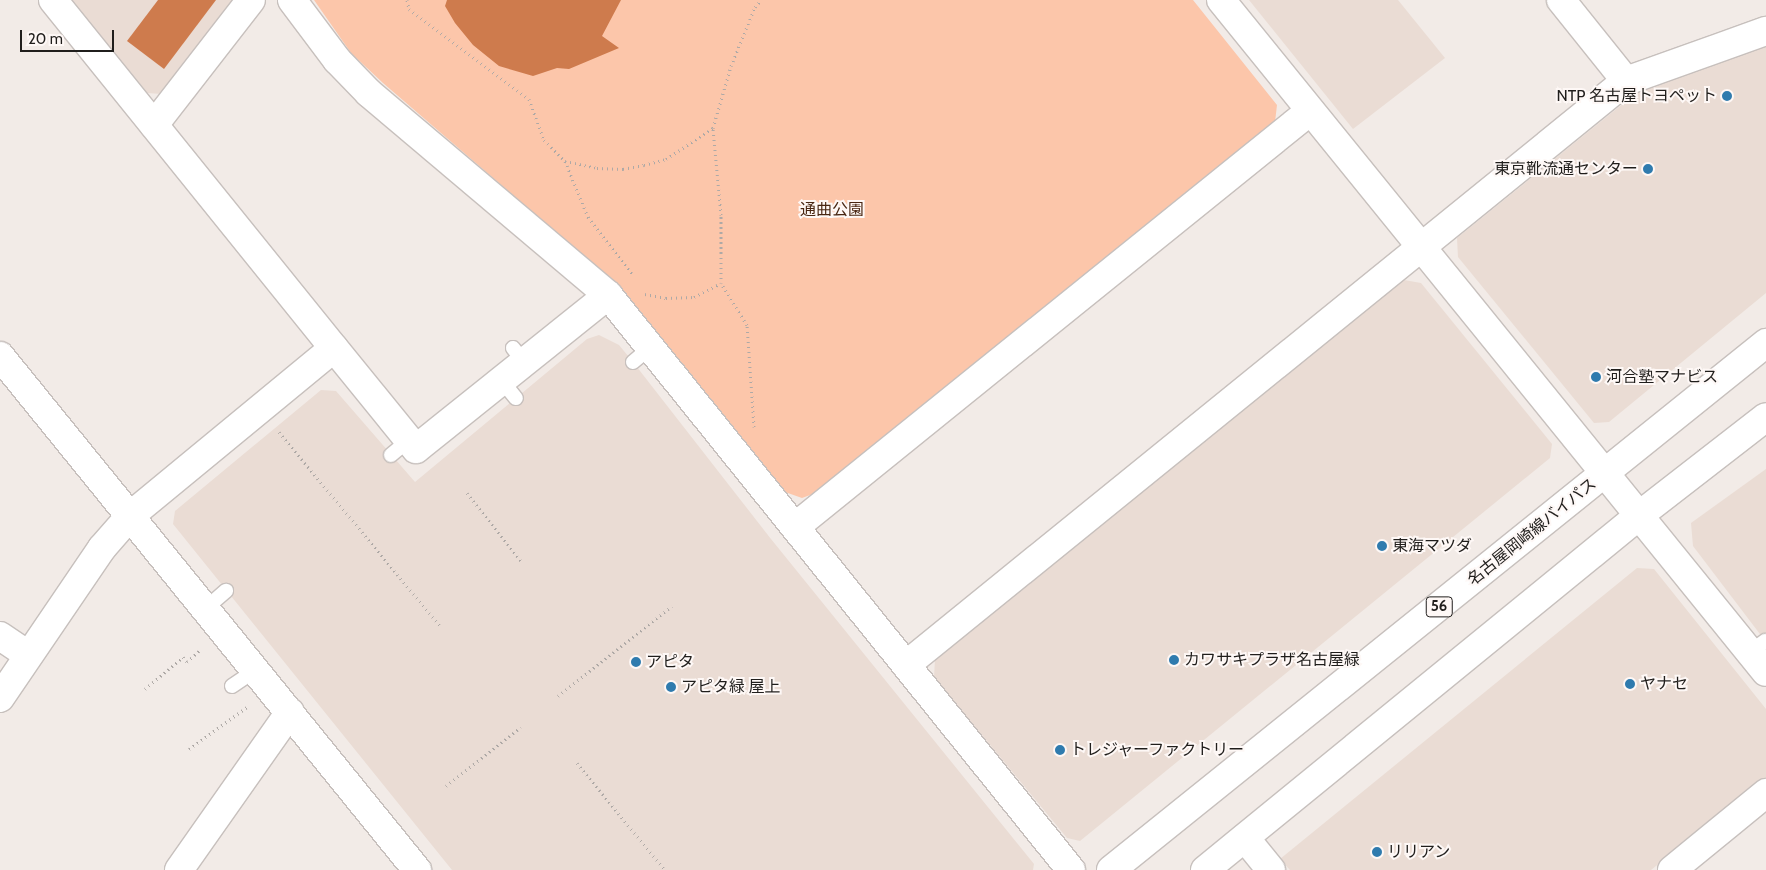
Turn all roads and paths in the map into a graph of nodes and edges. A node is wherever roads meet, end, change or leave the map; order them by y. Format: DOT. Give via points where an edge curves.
graph roads {
  1 [pos="53,0"];
  2 [pos="251,0"];
  3 [pos="292,0"];
  4 [pos="407,0"];
  5 [pos="760,0"];
  6 [pos="1221,0"];
  7 [pos="1561,0"];
  8 [pos="1766,31"];
  9 [pos="1626,81"];
  10 [pos="1310,111"];
  11 [pos="154,125"];
  12 [pos="713,128"];
  13 [pos="565,160"];
  14 [pos="1422,246"];
  15 [pos="636,279"];
  16 [pos="721,282"];
  17 [pos="641,286"];
  18 [pos="646,294"];
  19 [pos="608,295"];
  20 [pos="1766,343"];
  21 [pos="334,348"];
  22 [pos="0,356"];
  23 [pos="1766,417"];
  24 [pos="276,428"];
  25 [pos="755,432"];
  26 [pos="1606,472"];
  27 [pos="468,493"];
  28 [pos="1640,514"];
  29 [pos="130,516"];
  30 [pos="795,526"];
  31 [pos="521,561"];
  32 [pos="226,591"];
  33 [pos="672,606"];
  34 [pos="205,609"];
  35 [pos="440,626"];
  36 [pos="0,636"];
  37 [pos="202,649"];
  38 [pos="28,655"];
  39 [pos="1760,655"];
  40 [pos="906,665"];
  41 [pos="256,670"];
  42 [pos="232,686"];
  43 [pos="145,689"];
  44 [pos="558,696"];
  45 [pos="254,702"];
  46 [pos="1,707"];
  47 [pos="290,712"];
  48 [pos="521,727"];
  49 [pos="189,749"];
  50 [pos="578,763"];
  51 [pos="446,786"];
  52 [pos="1766,793"];
  53 [pos="1245,838"];
  54 [pos="179,870"];
  55 [pos="417,870"];
  56 [pos="665,870"];
  57 [pos="1071,870"];
  58 [pos="1111,870"];
  59 [pos="1205,870"];
  60 [pos="1271,870"];
  61 [pos="1672,870"];
  1 -- 11 [label="street"];
  2 -- 11 [label="street"];
  3 -- 19 [label="street" via="364,97"];
  4 -- 13 [label="path" via="409,9 529,99 544,140"];
  5 -- 12 [label="path" via="731,66 722,106"];
  6 -- 10 [label="street"];
  7 -- 9 [label="street"];
  8 -- 9 [label="street"];
  9 -- 14 [label="street"];
  10 -- 14 [label="street"];
  10 -- 30 [label="street"];
  11 -- 21 [label="street" via="229,206"];
  12 -- 13 [label="path" via="666,159 644,165 623,169 597,168"];
  12 -- 16 [label="path" via="721,215"];
  13 -- 15 [label="path" via="575,193 588,217"];
  14 -- 26 [label="street"];
  14 -- 40 [label="street"];
  16 -- 18 [label="path" via="694,297 666,298"];
  16 -- 25 [label="path" via="747,325"];
  17 -- 18 [label="path"];
  18 -- 19 [label="path"];
  19 -- 21 [label="street" via="519,355 509,389 416,449 400,448"];
  19 -- 30 [label="street" via="643,354"];
  20 -- 26 [label="street, 名古屋岡崎線バイパス / 56"];
  21 -- 29 [label="street"];
  22 -- 29 [label="street"];
  23 -- 28 [label="street"];
  24 -- 35 [label="path"];
  26 -- 28 [label="street"];
  26 -- 58 [label="street, 名古屋岡崎線バイパス / 56"];
  27 -- 31 [label="path"];
  28 -- 39 [label="street" via="1676,564"];
  28 -- 53 [label="street"];
  29 -- 34 [label="street"];
  29 -- 38 [label="street" via="102,548"];
  30 -- 40 [label="street" via="840,572 872,612"];
  32 -- 34 [label="lane"];
  33 -- 44 [label="path"];
  34 -- 41 [label="street"];
  36 -- 38 [label="street"];
  37 -- 43 [label="path" via="187,662 183,657"];
  38 -- 46 [label="street"];
  40 -- 57 [label="street"];
  41 -- 42 [label="lane"];
  41 -- 47 [label="street"];
  45 -- 49 [label="path"];
  47 -- 54 [label="street" via="218,826"];
  47 -- 55 [label="street"];
  48 -- 51 [label="path"];
  50 -- 56 [label="path"];
  52 -- 61 [label="street"];
  53 -- 59 [label="street"];
  53 -- 60 [label="street"];
}
